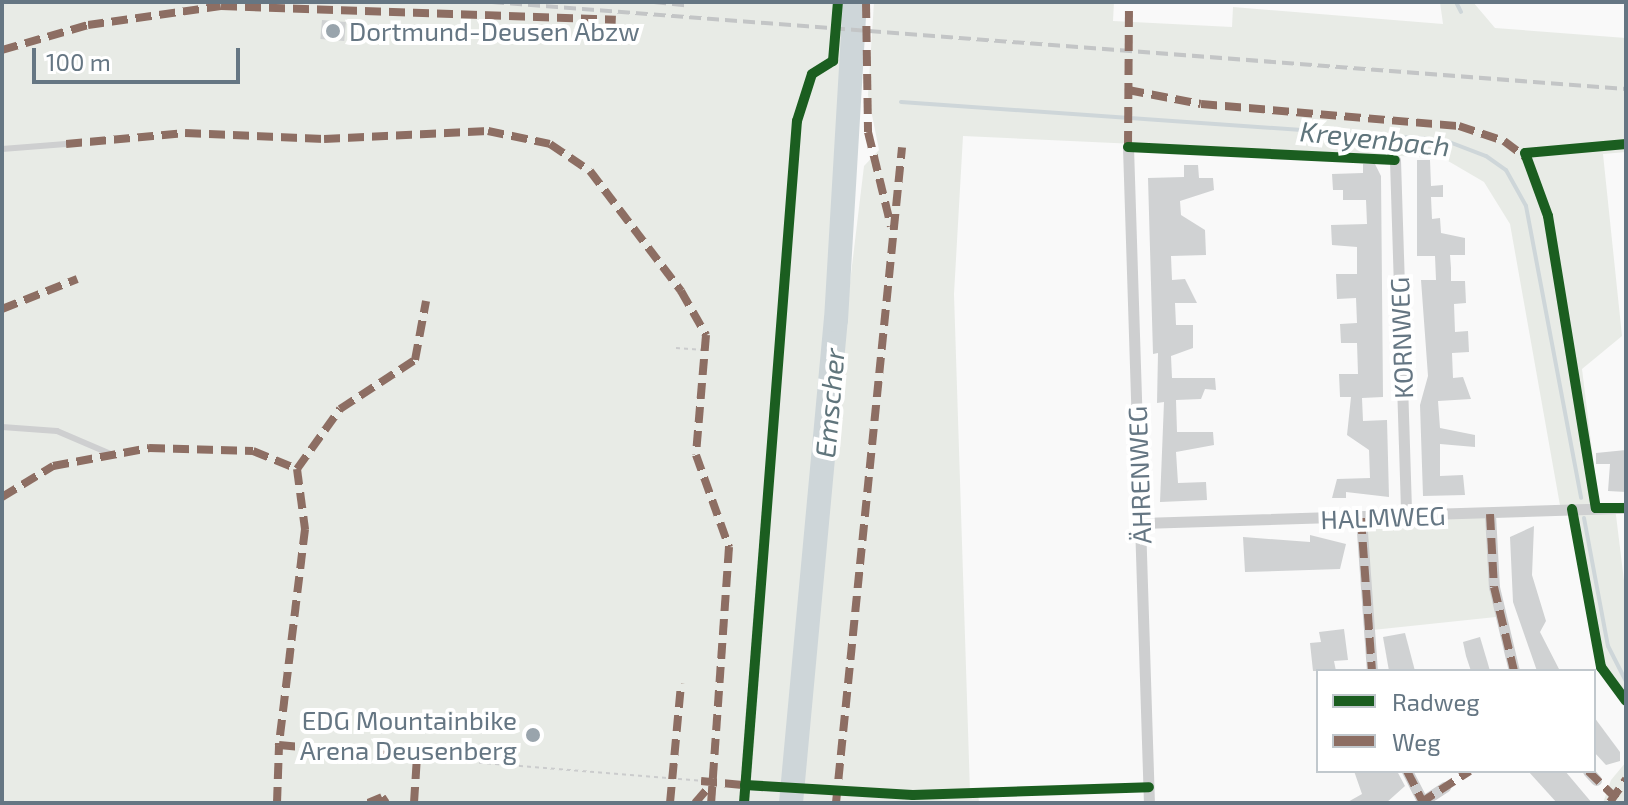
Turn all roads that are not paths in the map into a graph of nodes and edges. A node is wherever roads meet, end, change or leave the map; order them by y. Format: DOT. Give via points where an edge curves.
graph roads {
  1 [pos="66,144"];
  2 [pos="1128,147"];
  3 [pos="2,149"];
  4 [pos="1395,160"];
  5 [pos="2,427"];
  6 [pos="113,455"];
  7 [pos="1626,508"];
  8 [pos="1490,514"];
  9 [pos="1406,516"];
  10 [pos="1361,518"];
  11 [pos="1141,523"];
  12 [pos="1372,669"];
  13 [pos="1514,669"];
  14 [pos="1408,773"];
  15 [pos="1445,787"];
  16 [pos="1422,802"];
  17 [pos="1149,803"];
  1 -- 3 [label="lane"];
  2 -- 11 [label="street, ÄHRENWEG"];
  4 -- 9 [label="street, KORNWEG"];
  5 -- 6 [label="lane" via="57,431"];
  7 -- 8 [label="street, HALMWEG"];
  8 -- 9 [label="street, HALMWEG"];
  8 -- 13 [label="street" via="1494,587"];
  9 -- 10 [label="street, HALMWEG"];
  10 -- 11 [label="street, HALMWEG"];
  10 -- 12 [label="street"];
  11 -- 17 [label="street, ÄHRENWEG"];
  14 -- 16 [label="street"];
  15 -- 16 [label="street"];
}
